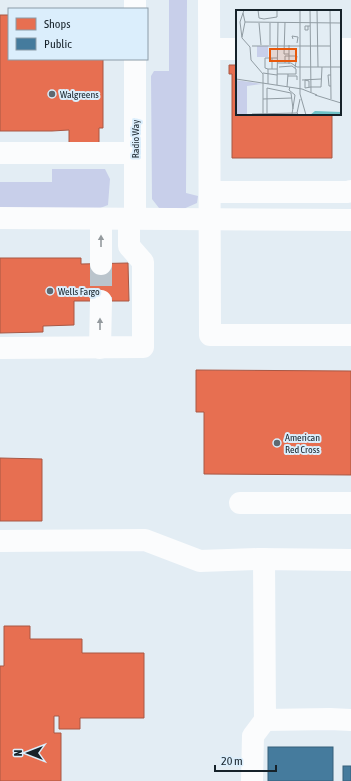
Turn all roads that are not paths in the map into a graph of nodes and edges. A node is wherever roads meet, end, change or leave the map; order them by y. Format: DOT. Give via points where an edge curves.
graph roads {
  1 [pos="209,0"];
  2 [pos="210,49"];
  3 [pos="236,49"];
  4 [pos="135,60"];
  5 [pos="0,153"];
  6 [pos="135,153"];
  7 [pos="351,191"];
  8 [pos="210,192"];
  9 [pos="0,218"];
  10 [pos="101,219"];
  11 [pos="132,219"];
  12 [pos="210,219"];
  13 [pos="351,220"];
  14 [pos="101,264"];
  15 [pos="101,301"];
  16 [pos="351,335"];
  17 [pos="0,348"];
  18 [pos="100,348"];
  19 [pos="240,503"];
  20 [pos="351,503"];
  21 [pos="0,541"];
  22 [pos="264,559"];
  23 [pos="351,560"];
  24 [pos="265,720"];
  25 [pos="351,720"];
  26 [pos="252,781"];
  1 -- 2 [label="street"];
  2 -- 3 [label="street"];
  2 -- 8 [label="street"];
  4 -- 6 [label="street, Radio Way"];
  5 -- 6 [label="street"];
  6 -- 11 [label="street, Radio Way"];
  7 -- 8 [label="street"];
  8 -- 12 [label="street"];
  9 -- 10 [label="street"];
  10 -- 11 [label="street"];
  14 -- 10 [label="street, one-way"];
  11 -- 12 [label="street"];
  11 -- 18 [label="street, Radio Way" via="129,246 143,262 143,347"];
  12 -- 13 [label="street"];
  12 -- 16 [label="street" via="210,335"];
  18 -- 15 [label="street, one-way"];
  17 -- 18 [label="street"];
  19 -- 20 [label="street"];
  21 -- 22 [label="street" via="145,540 200,562"];
  22 -- 23 [label="street"];
  22 -- 24 [label="street"];
  24 -- 25 [label="street"];
  24 -- 26 [label="street" via="253,736"];
}
